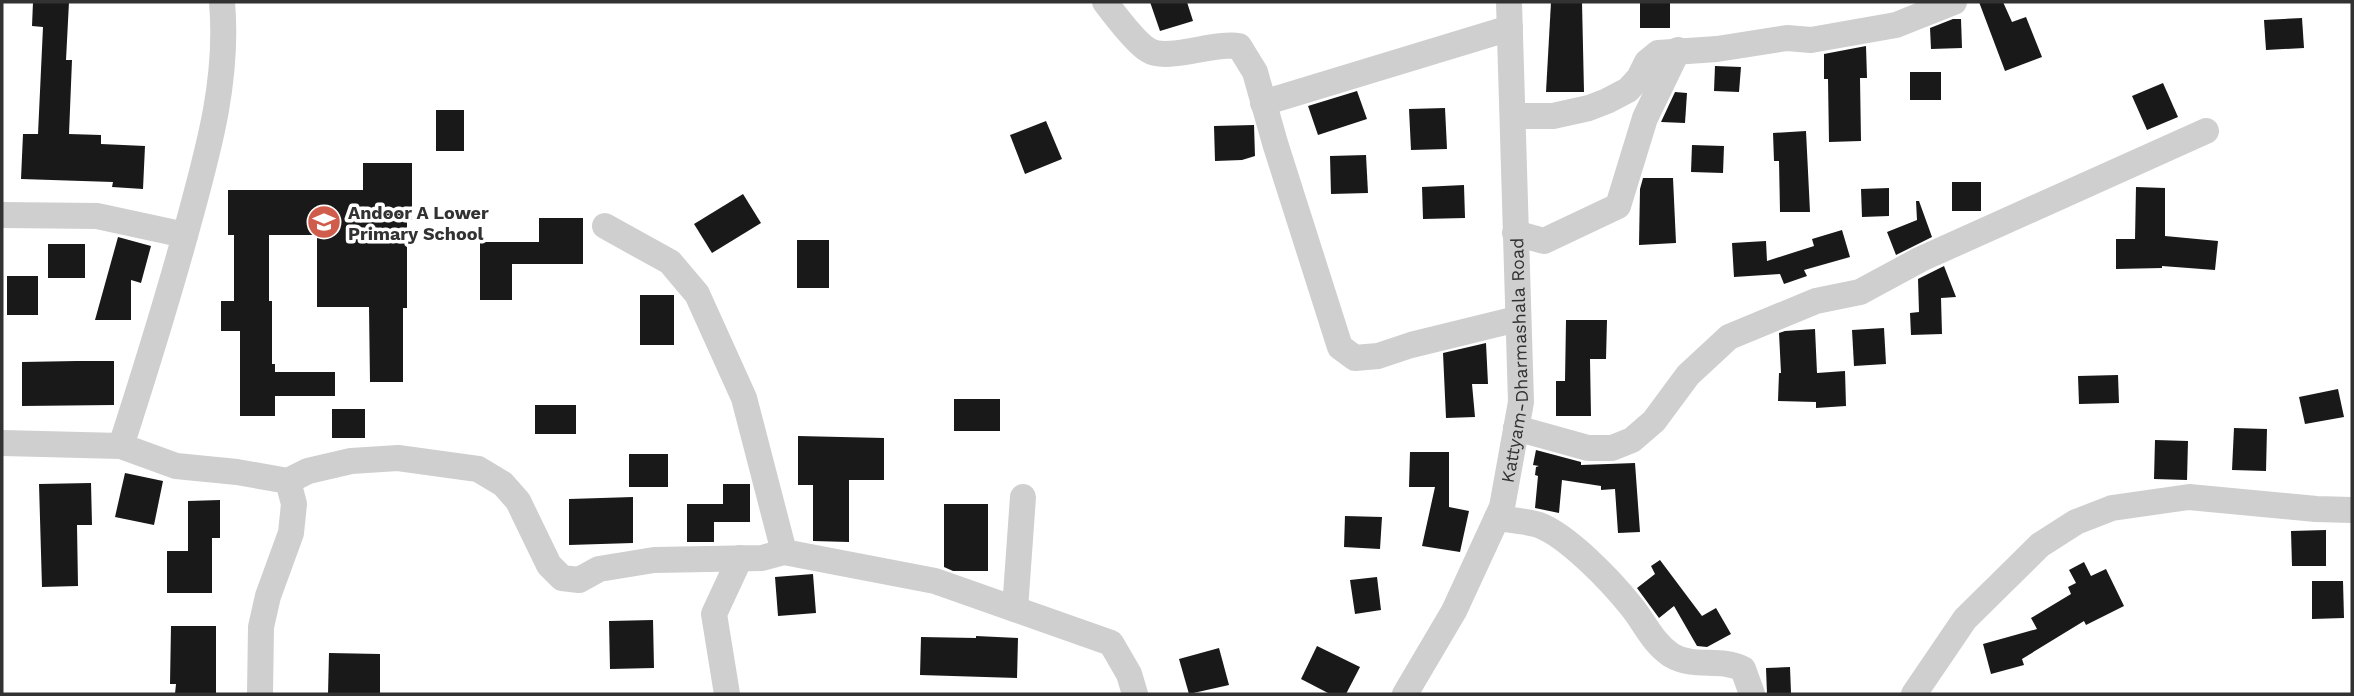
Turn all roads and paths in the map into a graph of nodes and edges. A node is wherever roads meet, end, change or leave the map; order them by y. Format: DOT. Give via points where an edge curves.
graph roads {
  1 [pos="222,2"];
  2 [pos="1105,2"];
  3 [pos="1509,2"];
  4 [pos="1954,2"];
  5 [pos="1510,28"];
  6 [pos="1678,50"];
  7 [pos="1264,103"];
  8 [pos="1513,116"];
  9 [pos="2206,131"];
  10 [pos="2,215"];
  11 [pos="605,226"];
  12 [pos="1515,233"];
  13 [pos="185,235"];
  14 [pos="1517,319"];
  15 [pos="1516,428"];
  16 [pos="2,443"];
  17 [pos="121,446"];
  18 [pos="288,481"];
  19 [pos="1023,497"];
  20 [pos="2352,510"];
  21 [pos="1497,518"];
  22 [pos="785,552"];
  23 [pos="740,558"];
  24 [pos="1015,609"];
  25 [pos="260,694"];
  26 [pos="727,694"];
  27 [pos="1135,694"];
  28 [pos="1405,694"];
  29 [pos="1752,694"];
  30 [pos="1914,694"];
  1 -- 13 [label="street" via="221,88"];
  2 -- 7 [label="street" via="1149,51 1166,55 1239,46 1255,72"];
  3 -- 5 [label="street, Kattyam-Dharmashala Road"];
  4 -- 6 [label="street" via="1896,25 1811,40 1787,38"];
  5 -- 7 [label="street"];
  5 -- 8 [label="street, Kattyam-Dharmashala Road"];
  6 -- 8 [label="street" via="1658,53 1628,90 1589,108 1553,116"];
  6 -- 12 [label="street" via="1645,118 1618,206 1544,241"];
  7 -- 14 [label="street" via="1340,347 1355,358 1378,356"];
  8 -- 12 [label="street, Kattyam-Dharmashala Road"];
  9 -- 15 [label="street" via="1921,259 1860,292 1815,302 1729,337 1688,375 1654,421 1632,440 1612,448 1588,448"];
  10 -- 13 [label="street" via="97,216"];
  11 -- 22 [label="street" via="670,262 696,294 744,398"];
  12 -- 14 [label="street, Kattyam-Dharmashala Road"];
  13 -- 17 [label="street"];
  14 -- 15 [label="street, Kattyam-Dharmashala Road" via="1521,402"];
  15 -- 21 [label="street, Kattyam-Dharmashala Road" via="1503,507"];
  16 -- 17 [label="street"];
  17 -- 18 [label="street" via="176,466"];
  18 -- 23 [label="street" via="308,471 386,458 478,469 503,484 518,501 550,565 562,578 579,580 599,569 654,560"];
  18 -- 25 [label="street" via="294,504 291,533 261,627"];
  19 -- 24 [label="street"];
  20 -- 30 [label="street" via="2189,497 2112,508 2076,522 2040,545 1965,619"];
  21 -- 28 [label="street, Kattyam-Dharmashala Road" via="1454,611"];
  21 -- 29 [label="street" via="1539,525 1569,543 1631,606 1657,644 1689,663 1732,664 1742,669"];
  22 -- 23 [label="street"];
  22 -- 24 [label="street" via="936,581"];
  23 -- 26 [label="street" via="714,614"];
  24 -- 27 [label="street" via="1111,643"];
}
